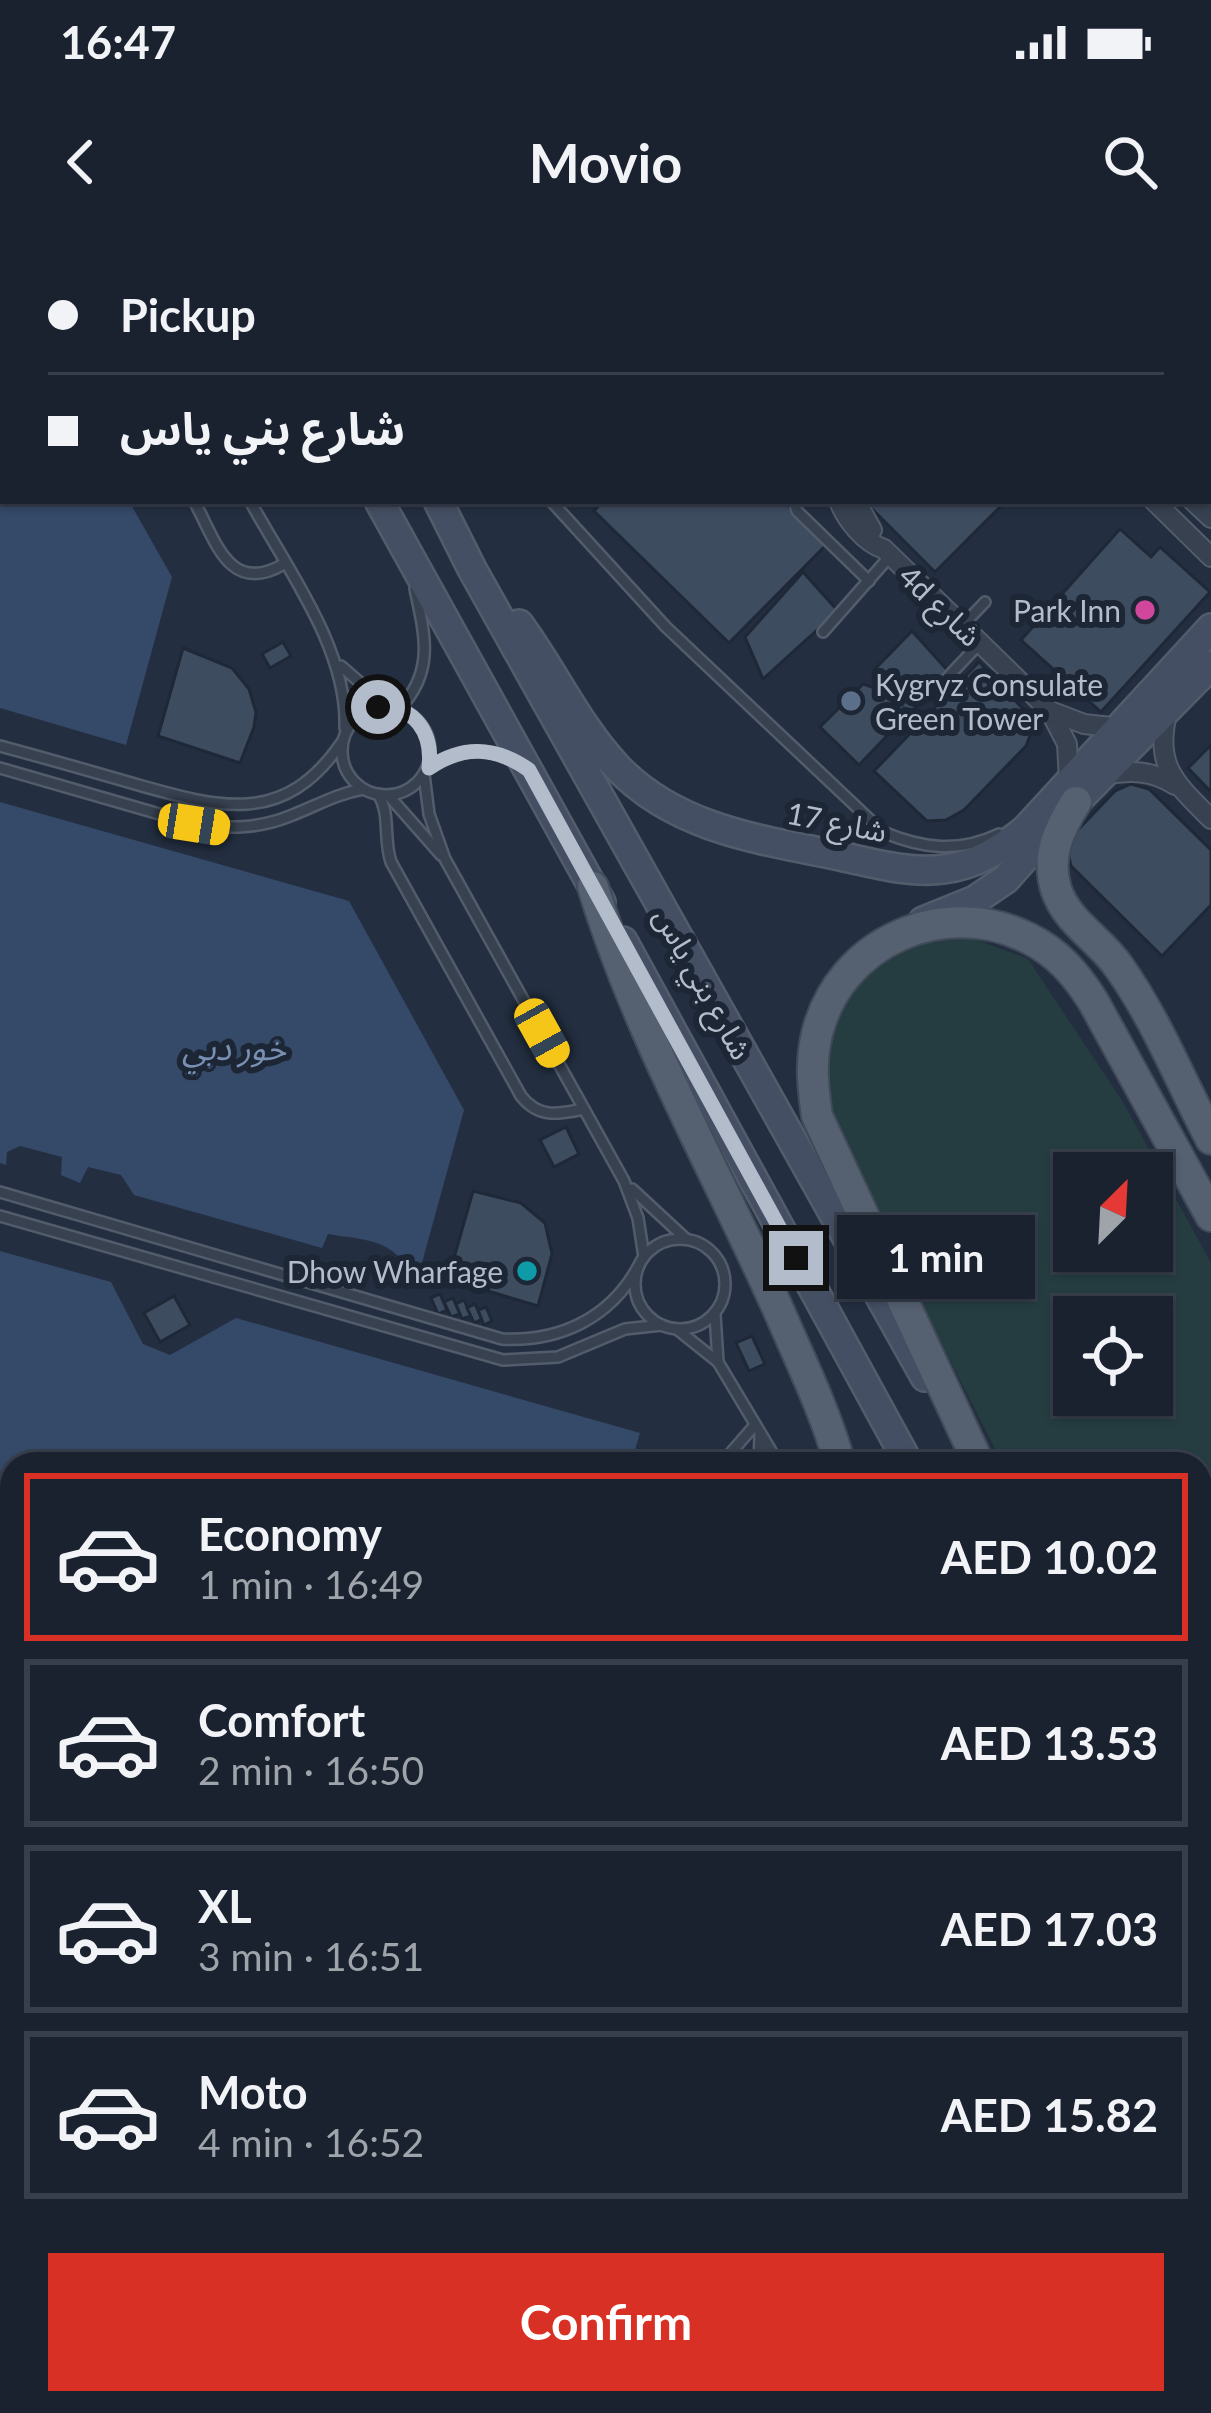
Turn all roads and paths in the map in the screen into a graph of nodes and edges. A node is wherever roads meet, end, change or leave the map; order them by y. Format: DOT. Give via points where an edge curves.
graph roads {
  1 [pos="196,504"];
  2 [pos="252,504"];
  3 [pos="382,504"];
  4 [pos="440,504"];
  5 [pos="554,504"];
  6 [pos="795,504"];
  7 [pos="840,504"];
  8 [pos="857,504"];
  9 [pos="1157,504"];
  10 [pos="405,549"];
  11 [pos="888,552"];
  12 [pos="1211,557"];
  13 [pos="284,564"];
  14 [pos="472,569"];
  15 [pos="869,580"];
  16 [pos="985,602"];
  17 [pos="962,625"];
  18 [pos="1211,628"];
  19 [pos="823,632"];
  20 [pos="980,643"];
  21 [pos="337,662"];
  22 [pos="1210,667"];
  23 [pos="947,678"];
  24 [pos="394,708"];
  25 [pos="1168,709"];
  26 [pos="1050,711"];
  27 [pos="1120,728"];
  28 [pos="344,738"];
  29 [pos="0,746"];
  30 [pos="0,768"];
  31 [pos="529,770"];
  32 [pos="426,771"];
  33 [pos="1102,776"];
  34 [pos="1179,788"];
  35 [pos="363,789"];
  36 [pos="1066,794"];
  37 [pos="383,795"];
  38 [pos="1211,819"];
  39 [pos="445,859"];
  40 [pos="593,887"];
  41 [pos="908,928"];
  42 [pos="584,1108"];
  43 [pos="1211,1138"];
  44 [pos="624,1181"];
  45 [pos="0,1192"];
  46 [pos="0,1216"];
  47 [pos="1211,1216"];
  48 [pos="687,1240"];
  49 [pos="186,1247"];
  50 [pos="641,1262"];
  51 [pos="180,1268"];
  52 [pos="715,1312"];
  53 [pos="668,1326"];
  54 [pos="718,1363"];
  55 [pos="758,1430"];
  56 [pos="735,1452"];
  57 [pos="759,1452"];
  58 [pos="771,1452"];
  59 [pos="836,1452"];
  60 [pos="902,1452"];
  61 [pos="969,1452"];
  62 [pos="970,1452"];
  1 -- 13 [label="lane" via="239,572 260,575"];
  2 -- 13 [label="lane"];
  3 -- 10 [label="main road, شارع بني ياس"];
  4 -- 14 [label="main road, شارع بني ياس"];
  5 -- 36 [label="lane" via="666,627 883,832 924,846 967,846"];
  6 -- 15 [label="lane"];
  7 -- 11 [label="street, 4d شارع"];
  8 -- 11 [label="street, 4d شارع"];
  9 -- 12 [label="street"];
  10 -- 24 [label="lane" via="426,652 419,683"];
  10 -- 31 [label="main road, شارع بني ياس"];
  11 -- 15 [label="lane"];
  11 -- 17 [label="street, 4d شارع"];
  13 -- 21 [label="lane"];
  14 -- 36 [label="main road, شارع 17" via="535,644 617,767 702,823 914,870 944,869 1001,849"];
  14 -- 61 [label="main road, شارع بني ياس"];
  15 -- 19 [label="lane"];
  16 -- 17 [label="lane"];
  17 -- 20 [label="street, 4d شارع"];
  18 -- 27 [label="main road, شارع 17"];
  20 -- 23 [label="lane"];
  20 -- 26 [label="street, 4d شارع"];
  21 -- 24 [label="lane"];
  21 -- 28 [label="lane"];
  22 -- 25 [label="main road, شارع 17"];
  24 -- 28 [label="lane" via="358,717"];
  24 -- 32 [label="lane" via="422,726"];
  25 -- 33 [label="main road, شارع 17"];
  25 -- 34 [label="street" via="1164,758"];
  26 -- 27 [label="street, 4d شارع"];
  26 -- 36 [label="street, 4d شارع" via="1067,744"];
  27 -- 36 [label="main road, شارع 17"];
  28 -- 29 [label="lane" via="305,782 244,806 200,802"];
  28 -- 35 [label="lane" via="346,769"];
  30 -- 35 [label="lane" via="219,828 271,823"];
  31 -- 32 [label="lane" via="480,750"];
  31 -- 40 [label="main road, شارع بني ياس"];
  32 -- 37 [label="lane" via="403,792"];
  32 -- 39 [label="lane" via="428,814"];
  33 -- 34 [label="street" via="1151,773"];
  33 -- 36 [label="main road, شارع 17"];
  34 -- 38 [label="street"];
  35 -- 37 [label="lane"];
  36 -- 41 [label="main road, شارع 17" via="1006,879"];
  36 -- 43 [label="main road" via="1054,847 1056,887 1130,984"];
  37 -- 39 [label="lane"];
  37 -- 42 [label="lane" via="391,862 521,1096 549,1114"];
  39 -- 42 [label="lane"];
  40 -- 59 [label="main road" via="634,1003 764,1277"];
  40 -- 60 [label="main road, شارع بني ياس"];
  41 -- 47 [label="main road" via="1004,928 1054,954 1093,1000"];
  41 -- 62 [label="main road" via="863,956 828,1002 812,1058 814,1094 827,1144"];
  42 -- 44 [label="lane"];
  44 -- 48 [label="lane"];
  44 -- 50 [label="lane" via="638,1218"];
  45 -- 49 [label="lane"];
  46 -- 51 [label="lane"];
  48 -- 50 [label="lane" via="668,1240"];
  48 -- 52 [label="lane" via="715,1256 723,1274"];
  49 -- 50 [label="lane" via="478,1333 527,1340 596,1315"];
  49 -- 51 [label="lane"];
  50 -- 53 [label="lane" via="638,1300"];
  51 -- 53 [label="lane" via="503,1360 558,1358 625,1329"];
  52 -- 53 [label="lane" via="696,1325"];
  52 -- 54 [label="lane"];
  53 -- 54 [label="lane"];
  54 -- 55 [label="lane"];
  55 -- 56 [label="lane"];
  55 -- 57 [label="lane"];
  55 -- 58 [label="lane"];
}
